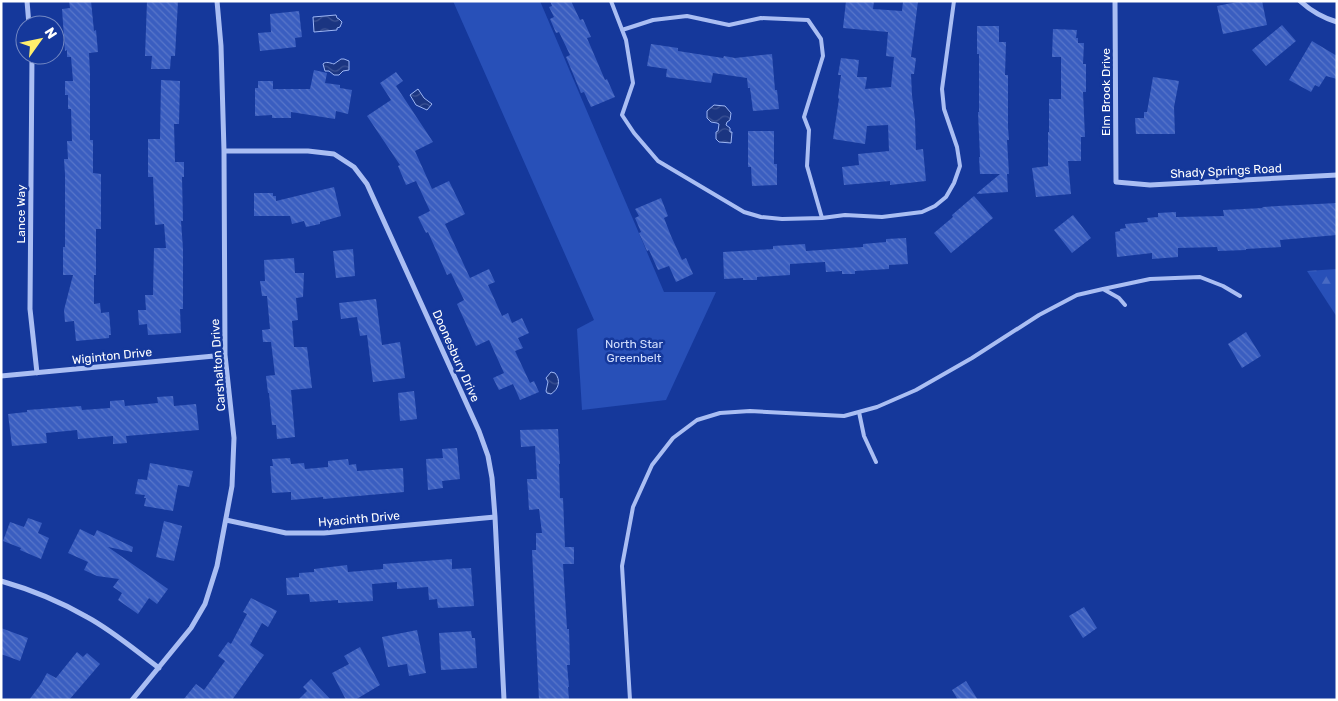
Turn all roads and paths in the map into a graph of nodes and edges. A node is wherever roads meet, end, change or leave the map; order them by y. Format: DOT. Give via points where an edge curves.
graph roads {
  1 [pos="27,1"];
  2 [pos="217,1"];
  3 [pos="611,1"];
  4 [pos="954,1"];
  5 [pos="1115,1"];
  6 [pos="1300,1"];
  7 [pos="28,15"];
  8 [pos="1337,22"];
  9 [pos="622,30"];
  10 [pos="32,65"];
  11 [pos="224,151"];
  12 [pos="1337,175"];
  13 [pos="1116,182"];
  14 [pos="822,218"];
  15 [pos="1104,289"];
  16 [pos="1240,296"];
  17 [pos="1125,305"];
  18 [pos="225,355"];
  19 [pos="37,373"];
  20 [pos="1,376"];
  21 [pos="859,412"];
  22 [pos="876,462"];
  23 [pos="495,517"];
  24 [pos="226,520"];
  25 [pos="1,580"];
  26 [pos="159,668"];
  27 [pos="132,700"];
  28 [pos="504,700"];
  29 [pos="630,700"];
  1 -- 7 [label="street"];
  2 -- 11 [label="street, Carshalton Drive"];
  3 -- 9 [label="lane"];
  4 -- 14 [label="lane" via="942,88 944,109 960,166 954,183 935,206 922,212 882,217 845,215"];
  5 -- 13 [label="street, Elm Brook Drive"];
  6 -- 8 [label="street" via="1308,9"];
  9 -- 14 [label="lane" via="633,83 622,115 658,161 744,212 782,219"];
  9 -- 14 [label="lane" via="652,20 687,16 729,25 762,18 808,20 822,39 823,56 804,117 809,130 807,166"];
  10 -- 19 [label="street, Lance Way" via="30,309"];
  11 -- 18 [label="street, Carshalton Drive"];
  11 -- 23 [label="street, Doonesbury Drive" via="334,154 354,166 367,184 479,432 488,456"];
  12 -- 13 [label="street, Shady Springs Road" via="1150,185"];
  15 -- 16 [label="lane" via="1150,279 1200,277"];
  15 -- 17 [label="lane"];
  15 -- 21 [label="lane" via="1077,295 1039,314 916,390"];
  18 -- 19 [label="street, Wiginton Drive"];
  18 -- 24 [label="street, Carshalton Drive" via="234,438 232,486"];
  19 -- 20 [label="street, Wiginton Drive"];
  21 -- 22 [label="lane" via="864,436"];
  21 -- 29 [label="lane" via="844,416 750,411 720,413 698,420 672,438 652,464 633,506 624,550 622,566"];
  23 -- 24 [label="street, Hyacinth Drive" via="324,533 286,532"];
  23 -- 28 [label="street, Doonesbury Drive"];
  24 -- 26 [label="street, Carshalton Drive" via="205,604 191,628"];
  25 -- 26 [label="street" via="87,617"];
  26 -- 27 [label="street, Carshalton Drive"];
}
